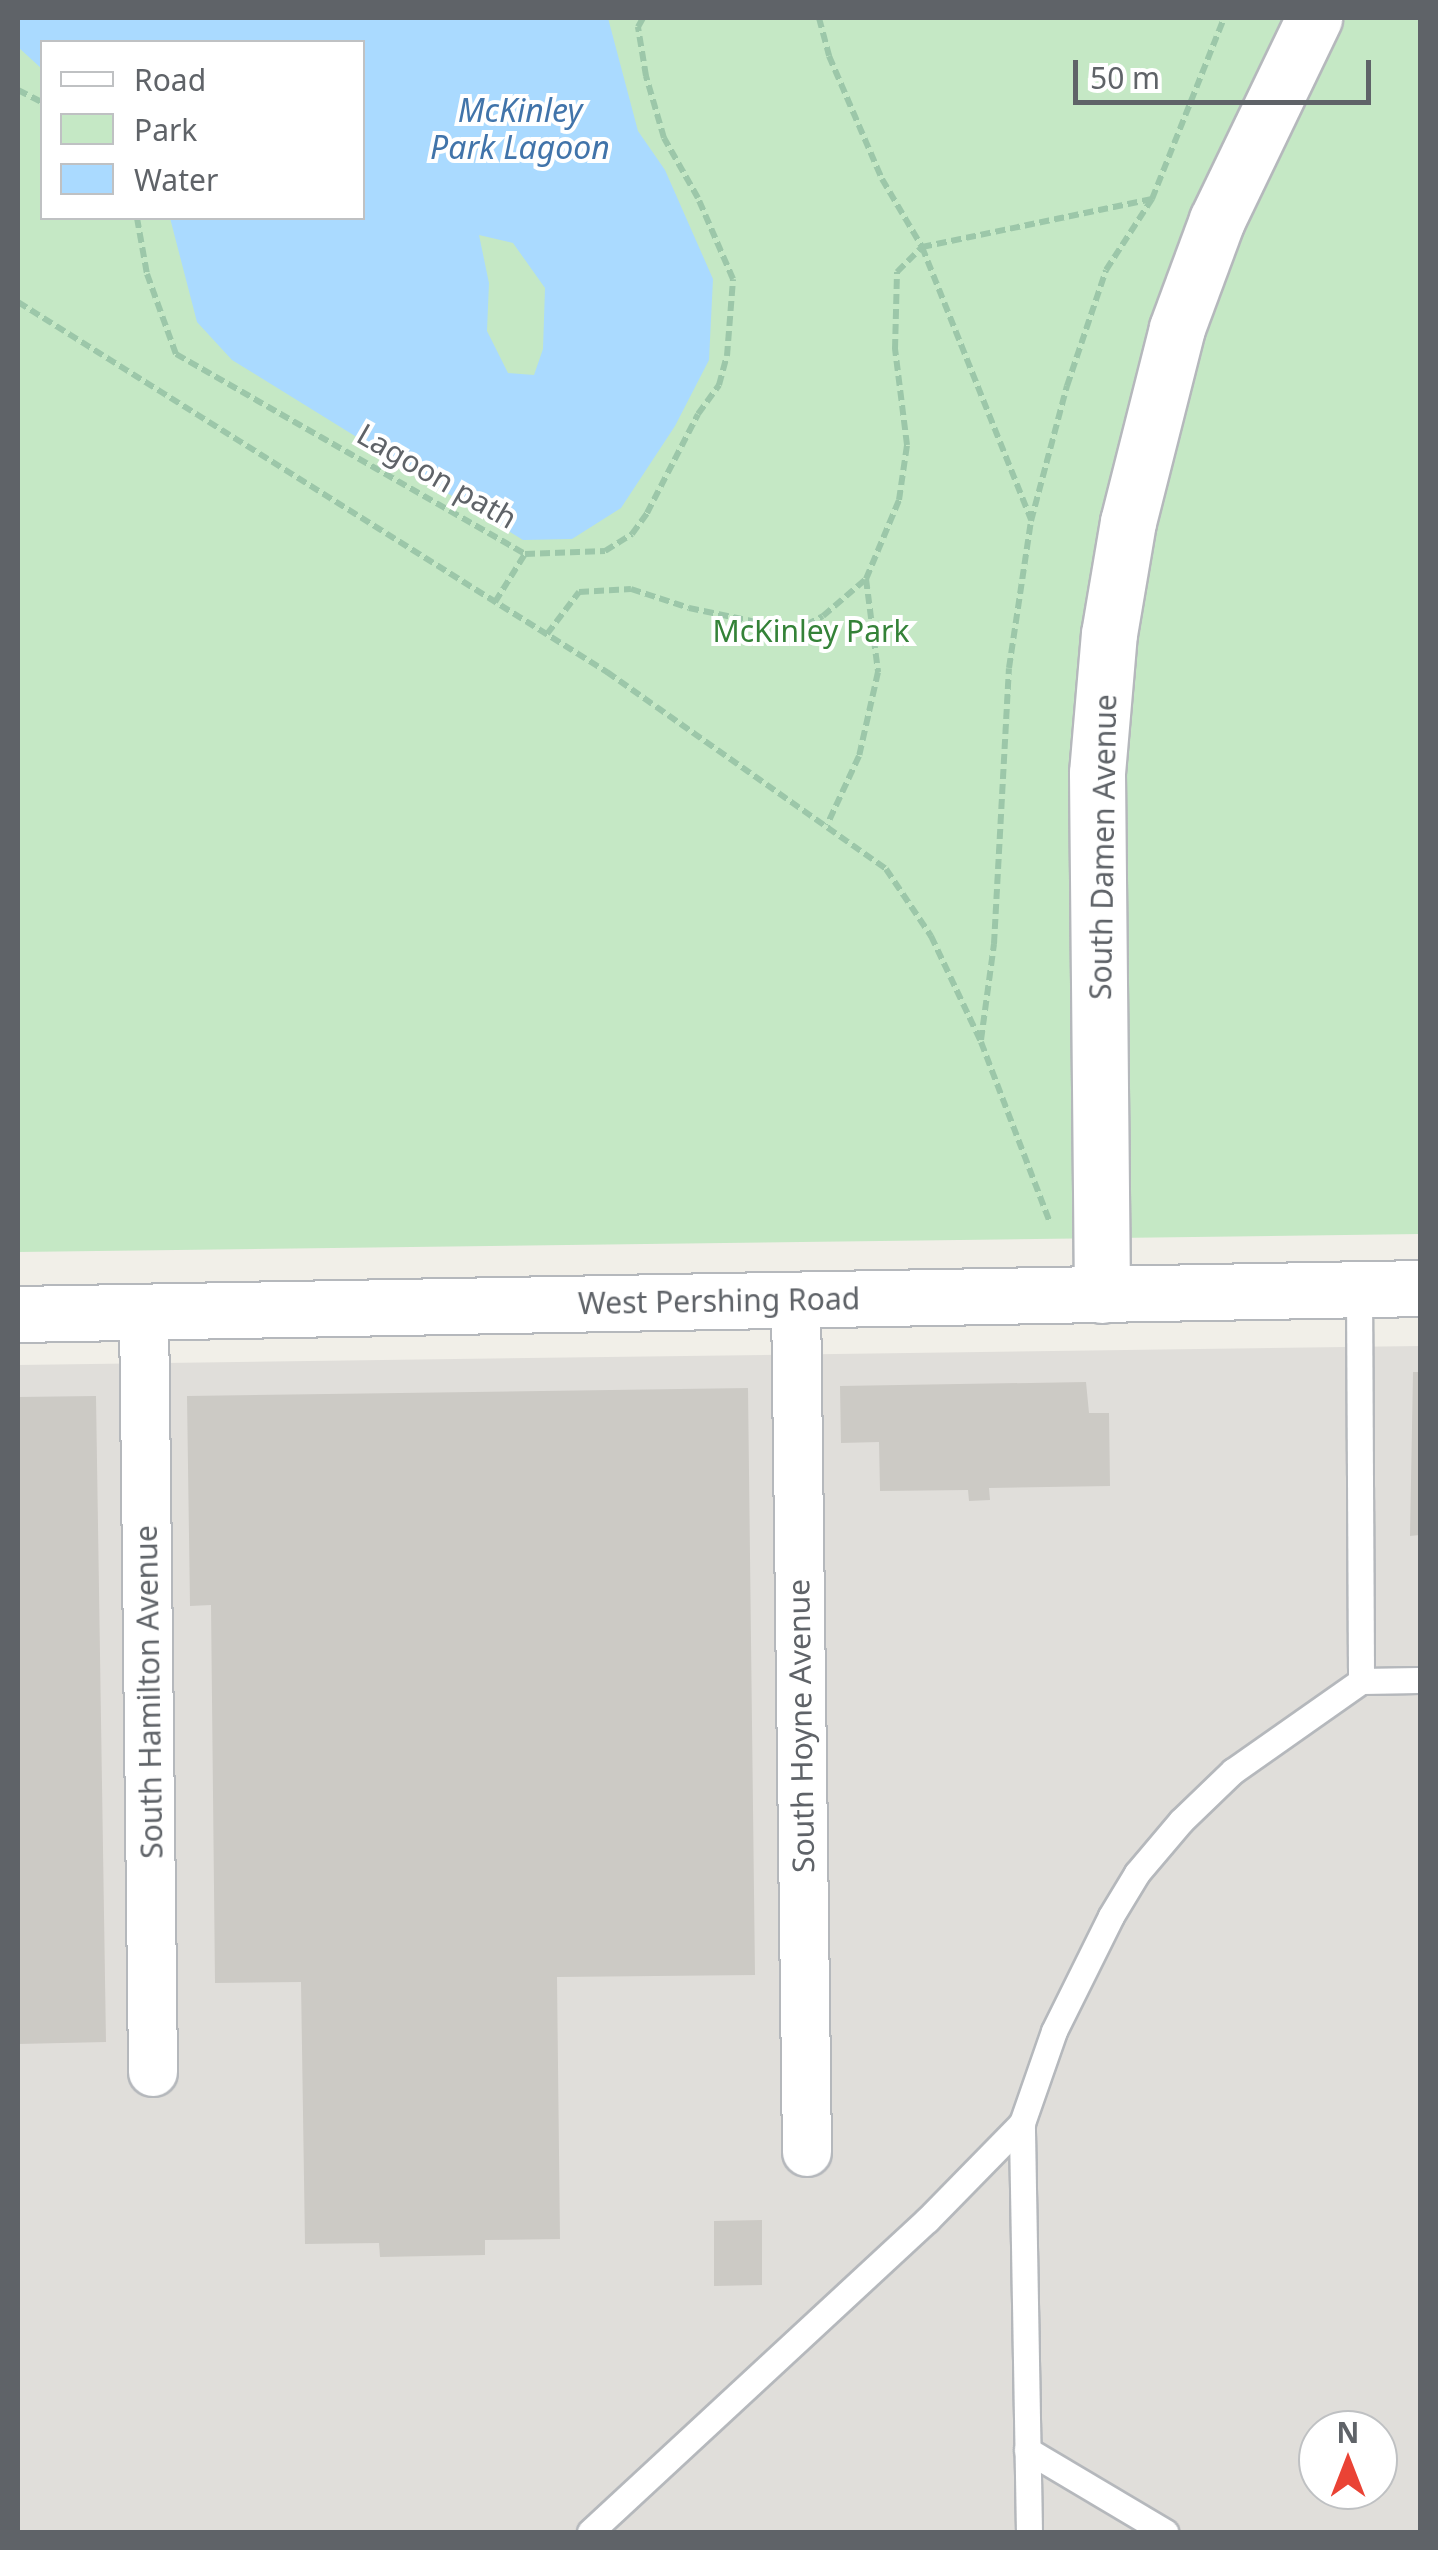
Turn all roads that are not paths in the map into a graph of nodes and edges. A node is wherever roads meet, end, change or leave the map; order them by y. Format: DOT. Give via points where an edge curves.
graph roads {
  1 [pos="1314,18"];
  2 [pos="1420,1288"];
  3 [pos="1359,1289"];
  4 [pos="1102,1294"];
  5 [pos="796,1300"];
  6 [pos="144,1312"];
  7 [pos="18,1314"];
  8 [pos="1420,1680"];
  9 [pos="1360,1682"];
  10 [pos="153,2072"];
  11 [pos="1022,2124"];
  12 [pos="807,2152"];
  13 [pos="1026,2450"];
  14 [pos="590,2532"];
  15 [pos="1029,2532"];
  16 [pos="1166,2532"];
  1 -- 4 [label="main road, South Damen Avenue" via="1217,220 1178,328 1128,522 1112,615 1098,773"];
  2 -- 3 [label="main road, West Pershing Road"];
  3 -- 4 [label="main road, West Pershing Road"];
  3 -- 9 [label="lane"];
  4 -- 5 [label="main road, West Pershing Road"];
  5 -- 6 [label="main road, West Pershing Road"];
  5 -- 12 [label="street, South Hoyne Avenue"];
  6 -- 7 [label="main road, West Pershing Road"];
  6 -- 10 [label="street, South Hamilton Avenue"];
  8 -- 9 [label="lane"];
  9 -- 11 [label="lane" via="1234,1771 1137,1873 1054,2030"];
  11 -- 13 [label="lane"];
  11 -- 14 [label="lane"];
  13 -- 15 [label="lane"];
  13 -- 16 [label="lane"];
}
